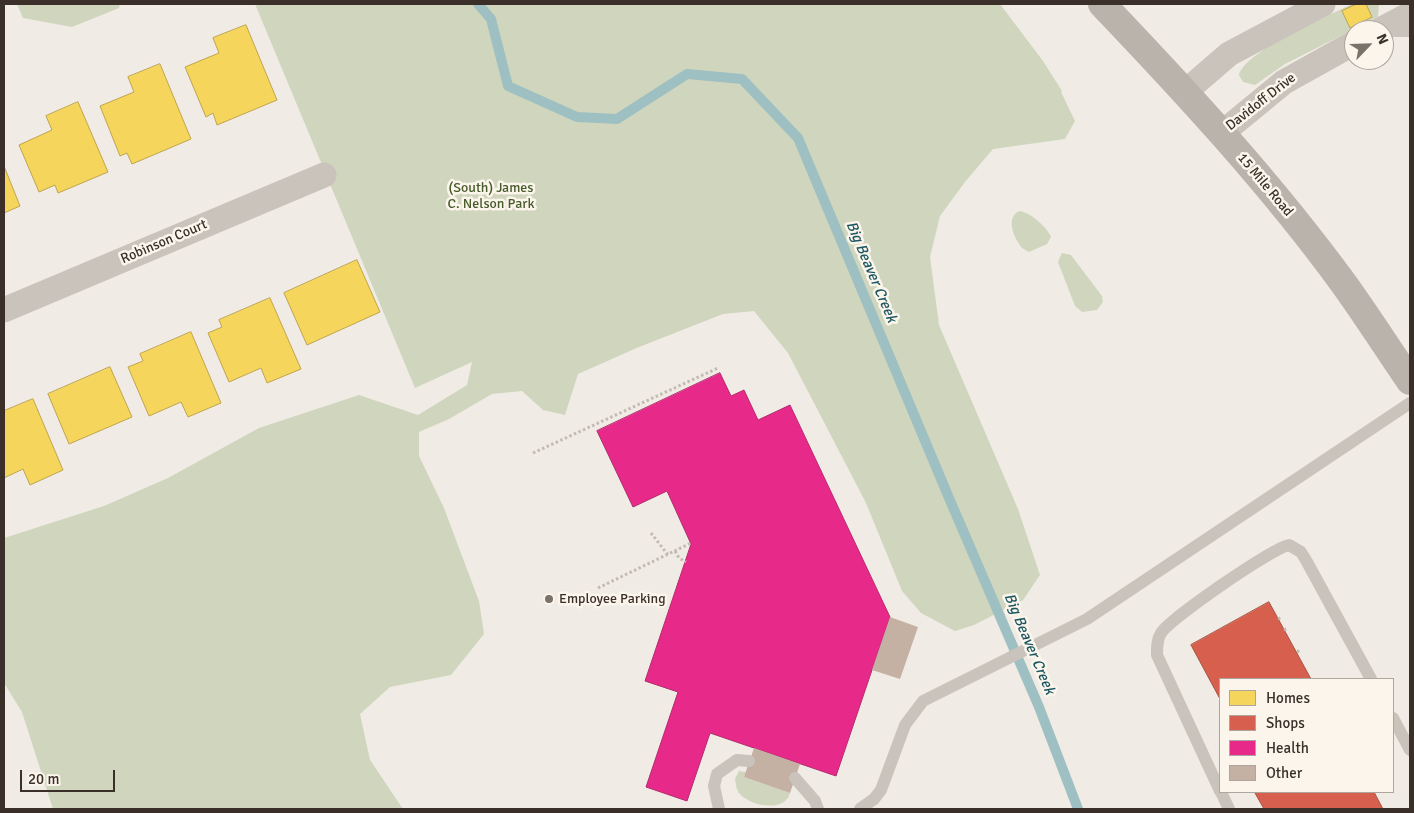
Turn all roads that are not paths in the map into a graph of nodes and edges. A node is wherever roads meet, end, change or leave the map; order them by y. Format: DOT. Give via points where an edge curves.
graph roads {
  1 [pos="1102,4"];
  2 [pos="1323,4"];
  3 [pos="1344,49"];
  4 [pos="1185,92"];
  5 [pos="1222,133"];
  6 [pos="324,175"];
  7 [pos="4,310"];
  8 [pos="1410,381"];
  9 [pos="1410,403"];
  10 [pos="1371,678"];
  11 [pos="1394,720"];
  12 [pos="1410,749"];
  13 [pos="749,761"];
  14 [pos="795,778"];
  15 [pos="1219,789"];
  16 [pos="1223,798"];
  17 [pos="719,809"];
  18 [pos="818,809"];
  19 [pos="860,809"];
  20 [pos="1236,809"];
  1 -- 4 [label="main road, 15 Mile Road"];
  2 -- 4 [label="street" via="1229,54"];
  3 -- 5 [label="street, Davidoff Drive" via="1284,82"];
  4 -- 5 [label="main road, 15 Mile Road"];
  5 -- 8 [label="main road, 15 Mile Road" via="1344,284"];
  6 -- 7 [label="street, Robinson Court"];
  9 -- 19 [label="lane" via="1087,619 923,701 905,724 881,790"];
  10 -- 15 [label="lane" via="1307,562 1295,547 1283,546 1272,552 1176,619 1160,634 1157,655"];
  11 -- 12 [label="lane"];
  13 -- 17 [label="lane" via="737,760 717,774 714,786"];
  14 -- 18 [label="lane"];
  16 -- 20 [label="lane"];
}
